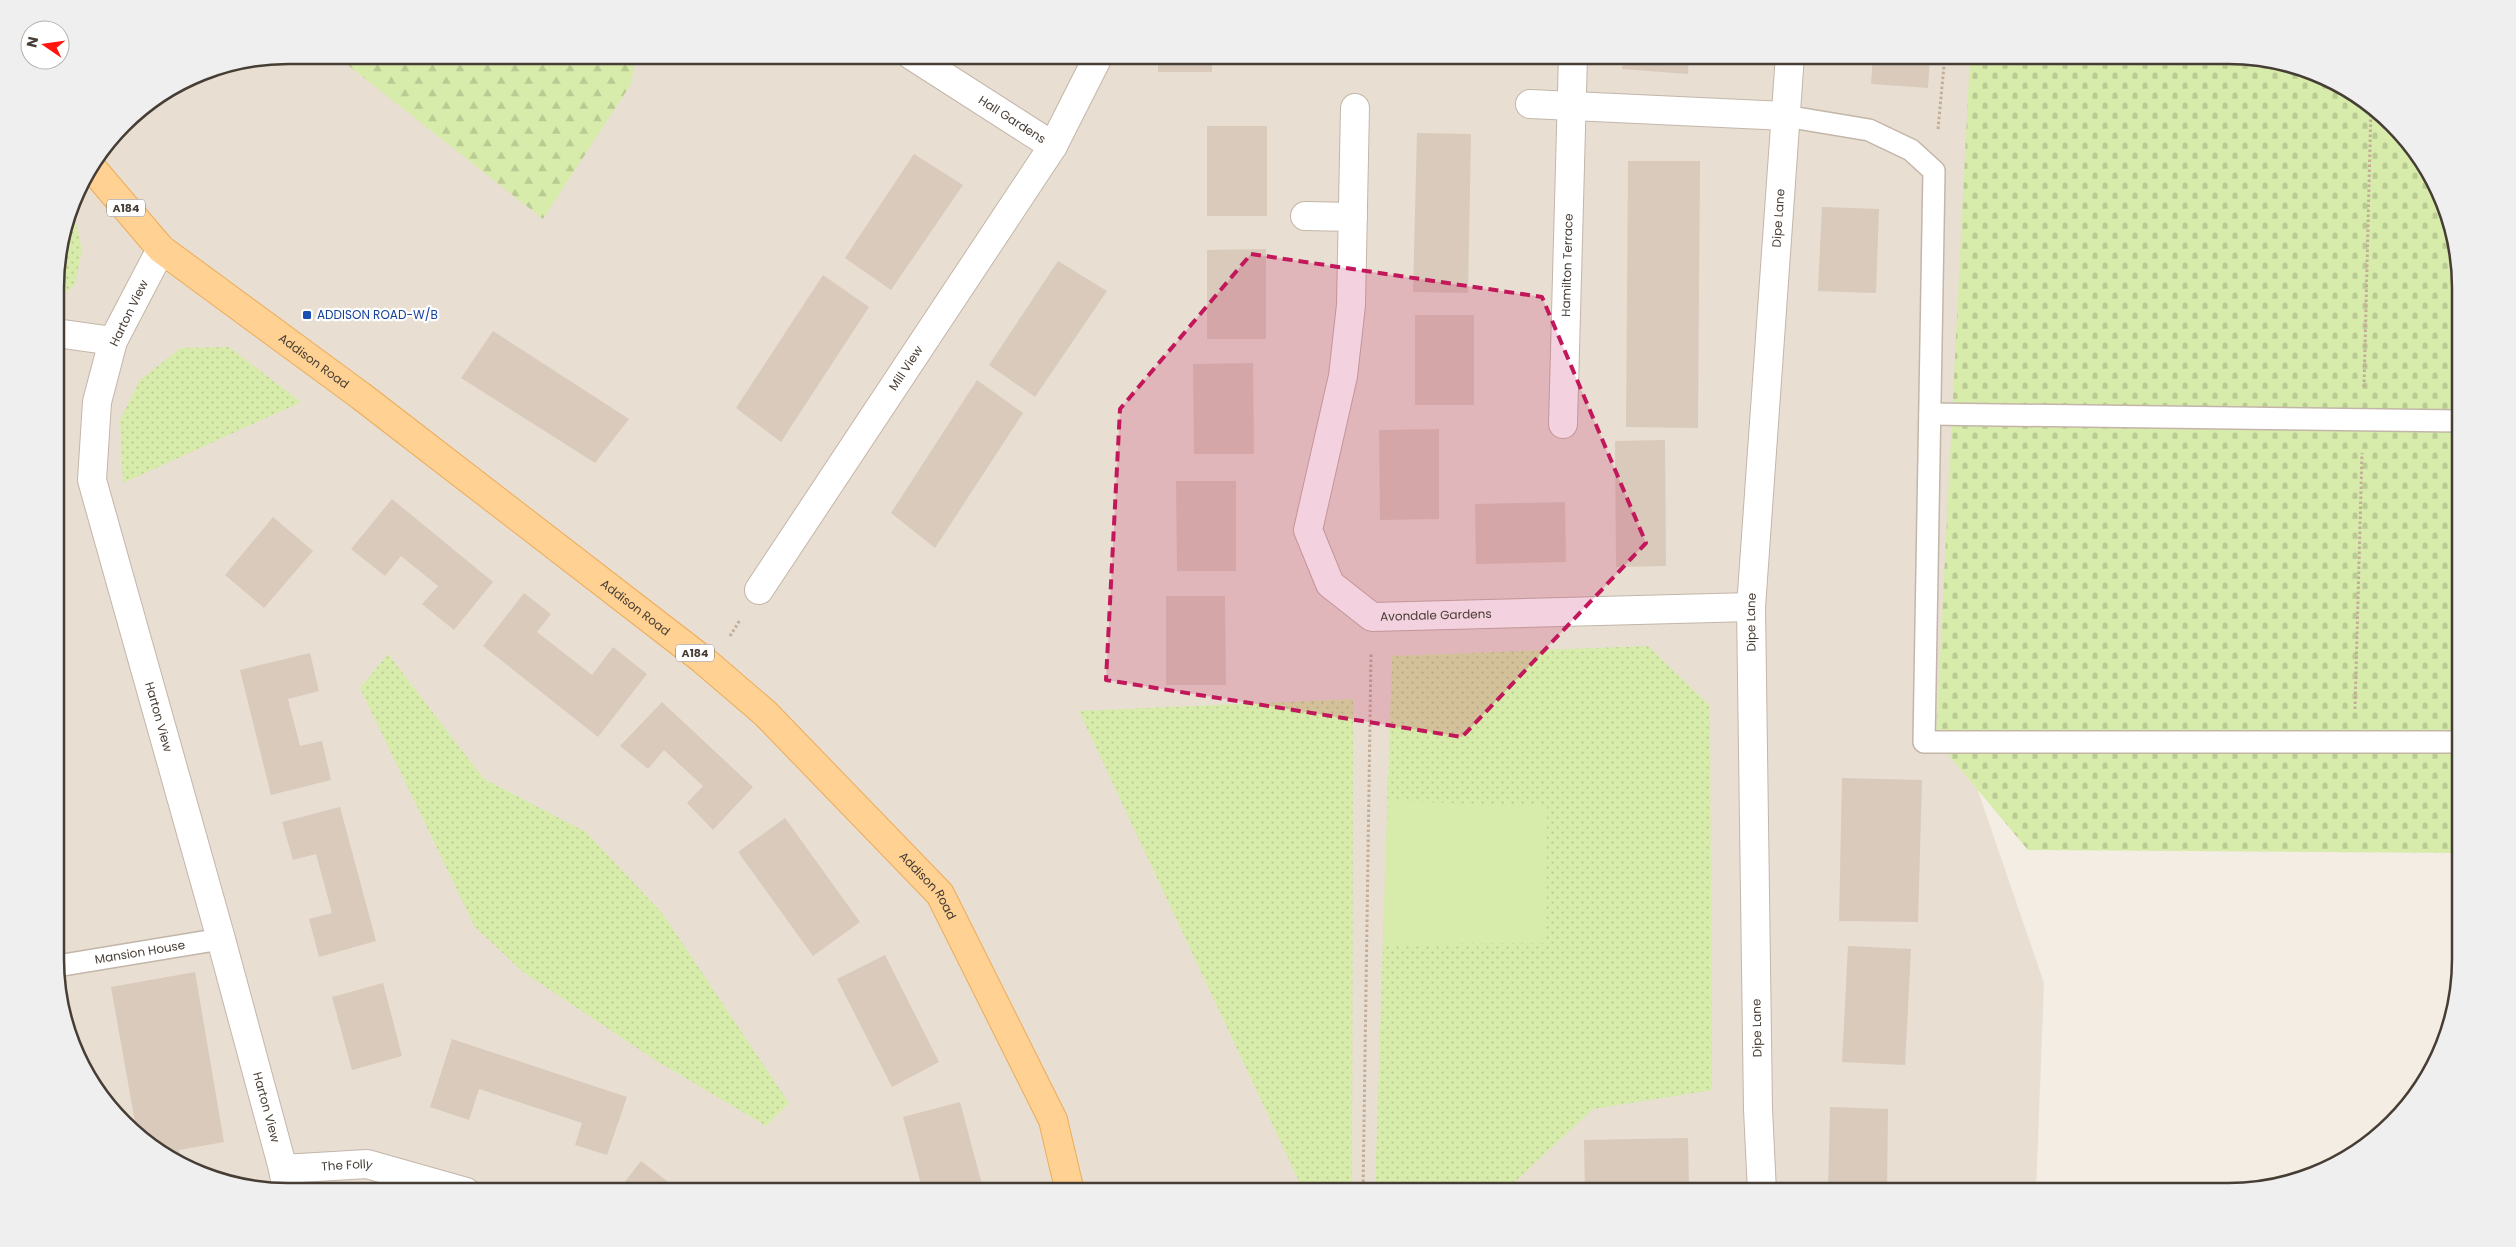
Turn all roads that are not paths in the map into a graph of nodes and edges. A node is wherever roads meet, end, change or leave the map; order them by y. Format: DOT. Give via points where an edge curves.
graph roads {
  1 [pos="925,64"];
  2 [pos="1094,64"];
  3 [pos="1573,64"];
  4 [pos="1789,64"];
  5 [pos="1530,104"];
  6 [pos="1571,106"];
  7 [pos="1355,108"];
  8 [pos="1785,116"];
  9 [pos="1053,146"];
  10 [pos="96,173"];
  11 [pos="1305,216"];
  12 [pos="1353,217"];
  13 [pos="161,249"];
  14 [pos="64,334"];
  15 [pos="113,341"];
  16 [pos="1930,414"];
  17 [pos="2452,421"];
  18 [pos="1563,424"];
  19 [pos="760,590"];
  20 [pos="1751,607"];
  21 [pos="2452,742"];
  22 [pos="222,939"];
  23 [pos="64,965"];
  24 [pos="285,1180"];
  25 [pos="434,1183"];
  26 [pos="1068,1183"];
  27 [pos="1762,1183"];
  1 -- 9 [label="street, Hall Gardens"];
  2 -- 9 [label="street, Hall Gardens"];
  3 -- 6 [label="street, Hamilton Terrace"];
  4 -- 8 [label="street, Dipe Lane"];
  5 -- 6 [label="street"];
  6 -- 8 [label="street"];
  6 -- 18 [label="street, Hamilton Terrace"];
  7 -- 12 [label="street, Avondale Gardens"];
  8 -- 16 [label="lane" via="1869,130 1911,150 1934,171"];
  8 -- 20 [label="street, Dipe Lane"];
  9 -- 19 [label="street, Mill View"];
  10 -- 13 [label="main road, A184"];
  11 -- 12 [label="street"];
  12 -- 20 [label="street, Avondale Gardens" via="1352,305 1343,376 1308,530 1330,584 1372,617"];
  13 -- 15 [label="street, Harton View"];
  13 -- 26 [label="main road, Addison Road / A184" via="361,396 710,666 765,713 940,894 1053,1120"];
  14 -- 15 [label="street"];
  15 -- 22 [label="street, Harton View" via="97,402 92,480"];
  16 -- 17 [label="lane"];
  16 -- 21 [label="lane" via="1924,742"];
  20 -- 27 [label="street, Dipe Lane"];
  22 -- 23 [label="lane, Mansion House"];
  22 -- 24 [label="street, Harton View"];
  24 -- 25 [label="street, The Folly" via="368,1164"];
}
